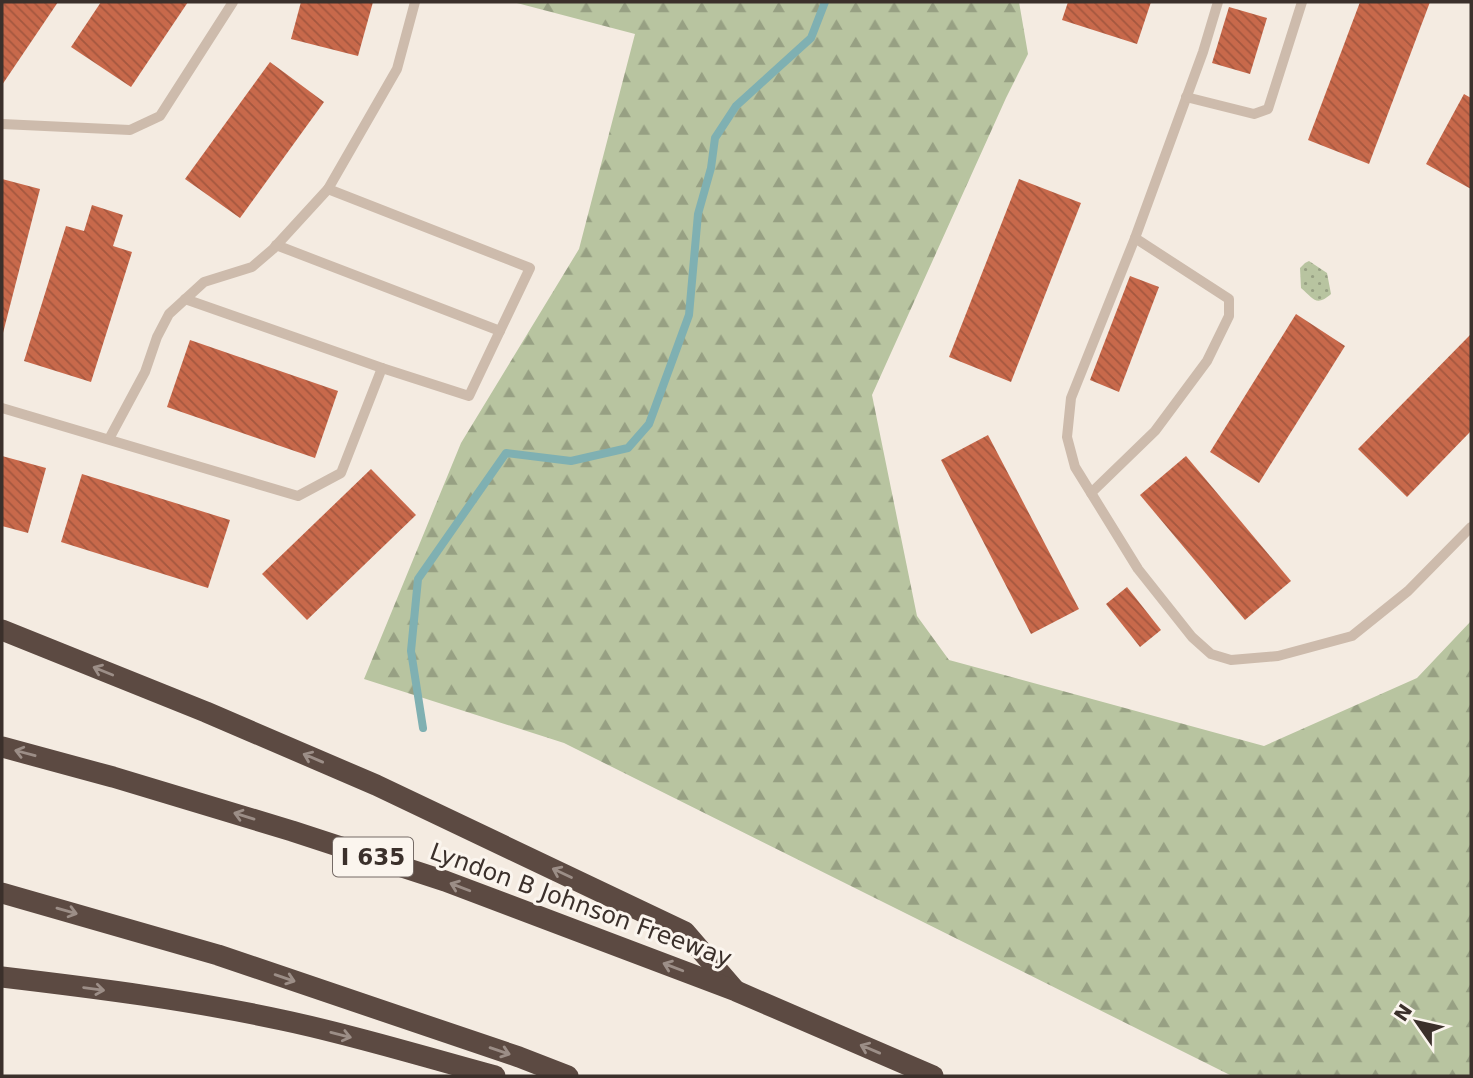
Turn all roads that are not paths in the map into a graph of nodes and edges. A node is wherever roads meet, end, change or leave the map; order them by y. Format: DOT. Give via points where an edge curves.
graph roads {
  1 [pos="233,2"];
  2 [pos="415,2"];
  3 [pos="1218,2"];
  4 [pos="1301,2"];
  5 [pos="1186,97"];
  6 [pos="2,124"];
  7 [pos="328,189"];
  8 [pos="1135,238"];
  9 [pos="276,245"];
  10 [pos="186,299"];
  11 [pos="500,331"];
  12 [pos="382,368"];
  13 [pos="2,408"];
  14 [pos="109,439"];
  15 [pos="1091,493"];
  16 [pos="1471,527"];
  17 [pos="2,630"];
  18 [pos="2,747"];
  19 [pos="2,893"];
  20 [pos="2,977"];
  21 [pos="736,991"];
  22 [pos="495,1076"];
  23 [pos="568,1076"];
  24 [pos="933,1076"];
  1 -- 6 [label="lane" via="160,116 130,131"];
  2 -- 7 [label="lane" via="397,69"];
  3 -- 5 [label="lane"];
  4 -- 5 [label="lane" via="1268,109 1254,114"];
  5 -- 8 [label="lane"];
  7 -- 9 [label="lane"];
  7 -- 11 [label="lane" via="530,268"];
  8 -- 15 [label="lane" via="1071,398 1067,437 1075,467"];
  8 -- 15 [label="lane" via="1229,299 1229,316 1207,361 1155,431"];
  9 -- 10 [label="lane" via="252,267 204,282"];
  9 -- 11 [label="lane"];
  10 -- 12 [label="lane"];
  10 -- 14 [label="lane" via="169,314"];
  11 -- 12 [label="lane" via="469,396"];
  12 -- 14 [label="lane" via="341,472 298,496"];
  13 -- 14 [label="lane"];
  15 -- 16 [label="lane" via="1138,569 1192,637 1211,654 1231,660 1278,656 1352,636 1408,591"];
  21 -- 17 [label="highway, one-way" via="685,932 376,785"];
  21 -- 18 [label="highway, Lyndon B Johnson Freeway / I 635, one-way" via="445,881 292,831"];
  19 -- 23 [label="highway, one-way" via="218,955"];
  20 -- 22 [label="highway, one-way" via="283,1020"];
  24 -- 21 [label="highway, Lyndon B Johnson Freeway / I 635, one-way"];
}
